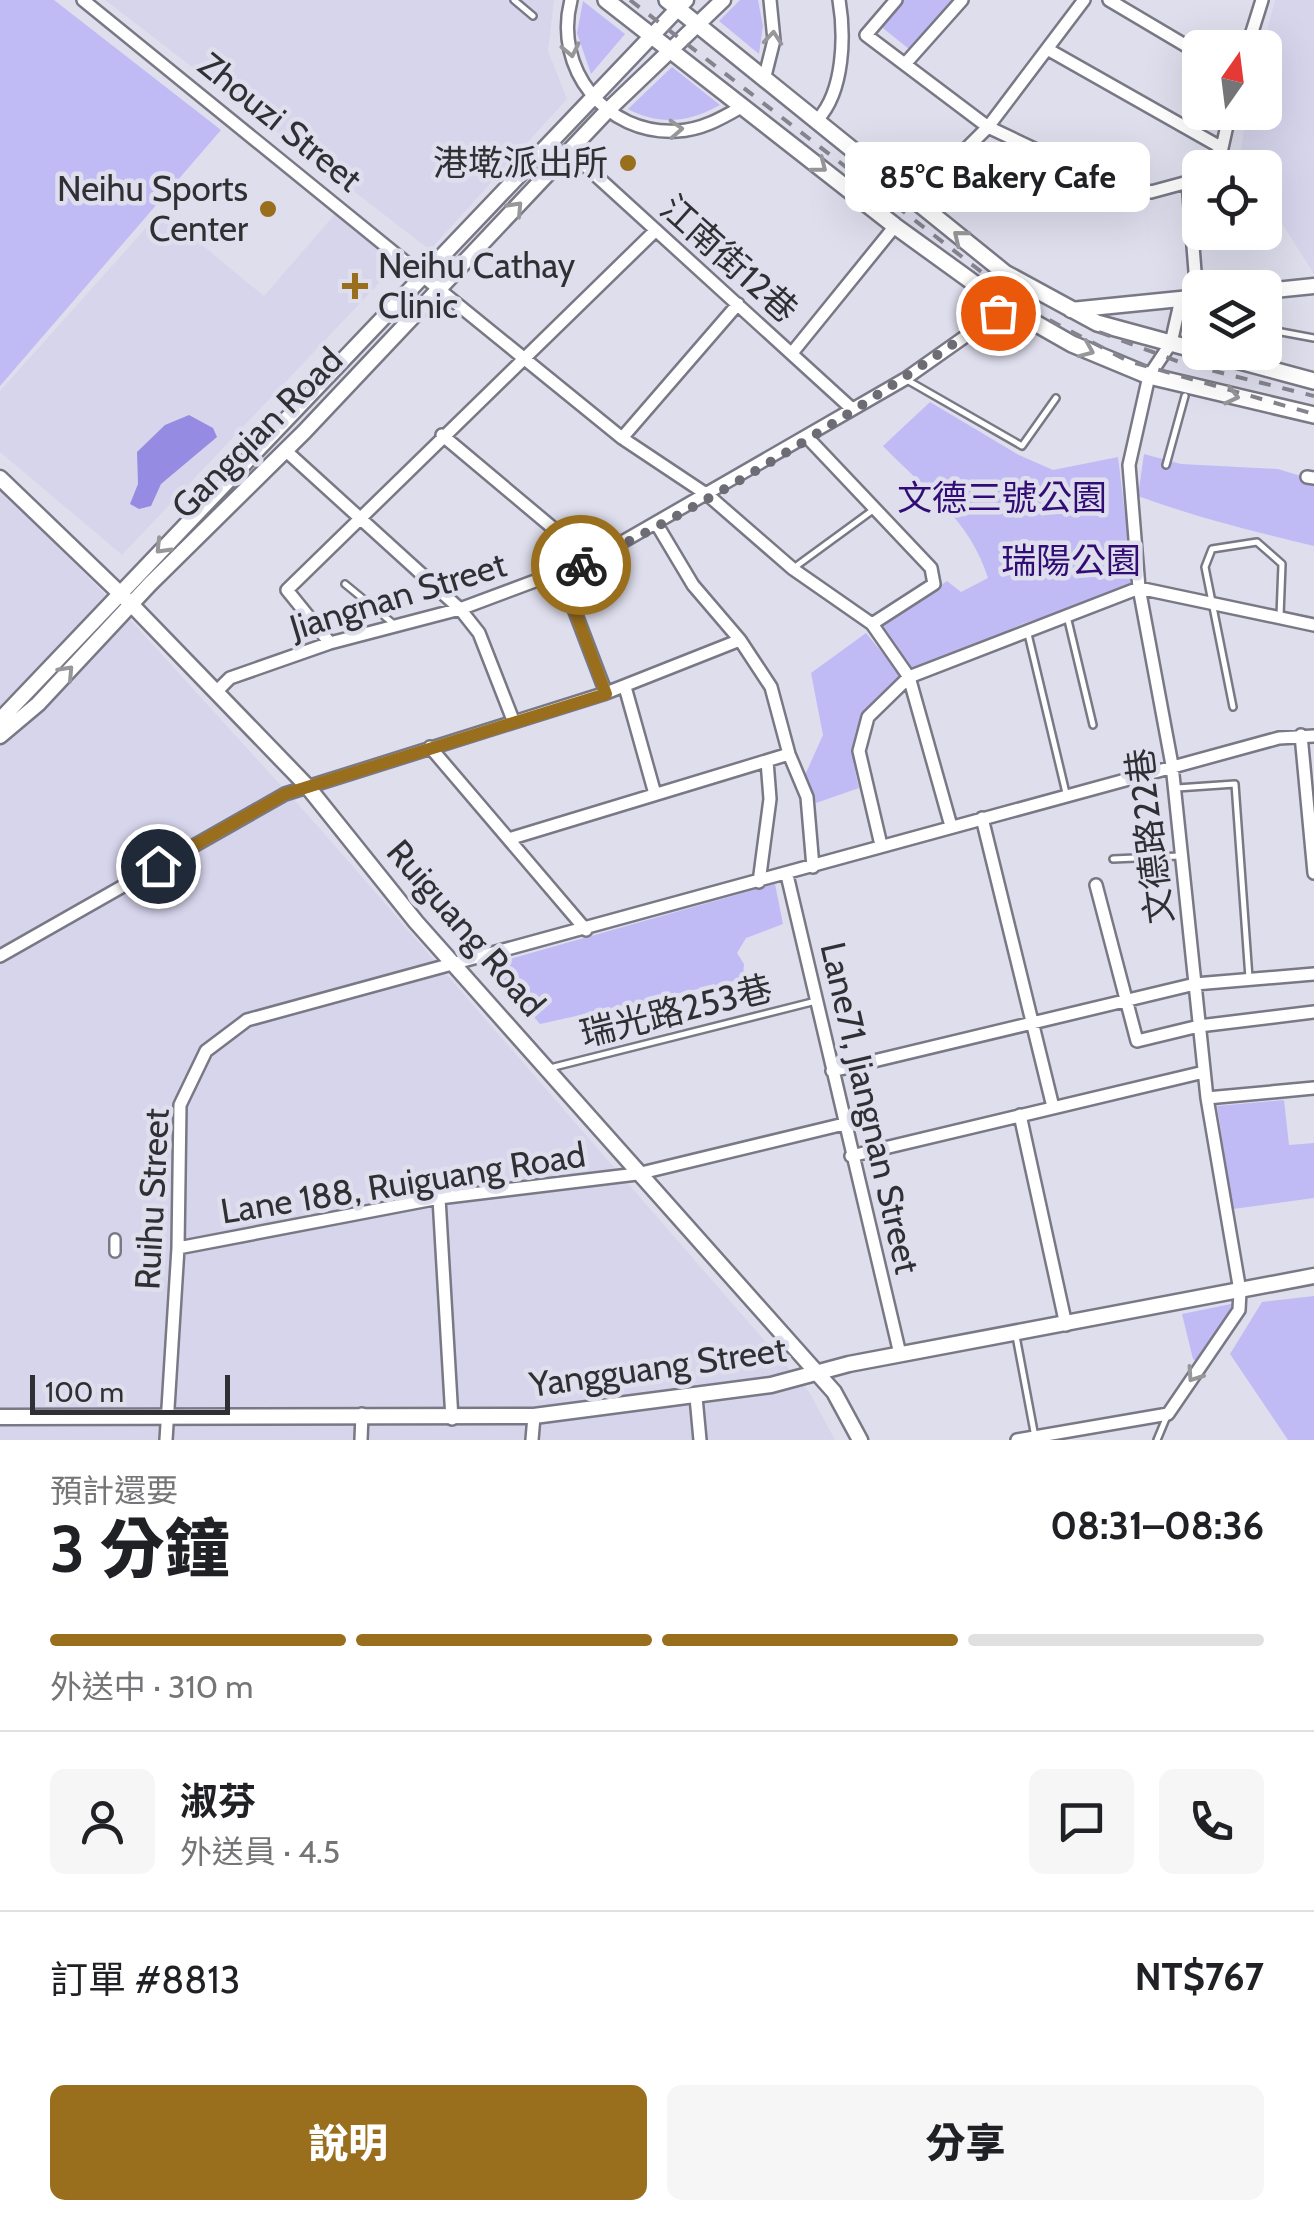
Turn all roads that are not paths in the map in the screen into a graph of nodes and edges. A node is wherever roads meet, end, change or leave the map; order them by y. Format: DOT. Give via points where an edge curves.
graph roads {
  1 [pos="83,0"];
  2 [pos="514,0"];
  3 [pos="571,0"];
  4 [pos="606,0"];
  5 [pos="724,0"];
  6 [pos="770,0"];
  7 [pos="840,0"];
  8 [pos="896,0"];
  9 [pos="962,0"];
  10 [pos="1084,0"];
  11 [pos="1109,0"];
  12 [pos="1262,0"];
  13 [pos="677,3"];
  14 [pos="534,16"];
  15 [pos="698,24"];
  16 [pos="1252,30"];
  17 [pos="842,34"];
  18 [pos="652,35"];
  19 [pos="866,35"];
  20 [pos="1182,43"];
  21 [pos="671,49"];
  22 [pos="1049,50"];
  23 [pos="905,64"];
  24 [pos="765,76"];
  25 [pos="591,96"];
  26 [pos="743,106"];
  27 [pos="607,111"];
  28 [pos="818,118"];
  29 [pos="988,127"];
  30 [pos="1226,130"];
  31 [pos="1222,148"];
  32 [pos="570,151"];
  33 [pos="1182,184"];
  34 [pos="915,200"];
  35 [pos="895,226"];
  36 [pos="656,230"];
  37 [pos="424,275"];
  38 [pos="1314,286"];
  39 [pos="441,287"];
  40 [pos="1282,289"];
  41 [pos="1181,299"];
  42 [pos="738,304"];
  43 [pos="1007,307"];
  44 [pos="1070,310"];
  45 [pos="1282,333"];
  46 [pos="1314,338"];
  47 [pos="1171,343"];
  48 [pos="1182,346"];
  49 [pos="792,353"];
  50 [pos="524,356"];
  51 [pos="1272,370"];
  52 [pos="1149,376"];
  53 [pos="905,379"];
  54 [pos="1314,381"];
  55 [pos="1185,396"];
  56 [pos="1056,398"];
  57 [pos="851,408"];
  58 [pos="1314,416"];
  59 [pos="442,435"];
  60 [pos="807,437"];
  61 [pos="622,438"];
  62 [pos="285,450"];
  63 [pos="1166,465"];
  64 [pos="0,478"];
  65 [pos="709,496"];
  66 [pos="873,510"];
  67 [pos="360,517"];
  68 [pos="656,524"];
  69 [pos="591,560"];
  70 [pos="792,569"];
  71 [pos="561,574"];
  72 [pos="345,584"];
  73 [pos="1139,588"];
  74 [pos="119,592"];
  75 [pos="1211,602"];
  76 [pos="131,604"];
  77 [pos="460,608"];
  78 [pos="1067,616"];
  79 [pos="1280,618"];
  80 [pos="872,624"];
  81 [pos="1314,625"];
  82 [pos="397,627"];
  83 [pos="1027,631"];
  84 [pos="740,640"];
  85 [pos="330,643"];
  86 [pos="910,677"];
  87 [pos="625,687"];
  88 [pos="216,692"];
  89 [pos="606,694"];
  90 [pos="1233,707"];
  91 [pos="0,720"];
  92 [pos="512,720"];
  93 [pos="1093,725"];
  94 [pos="0,736"];
  95 [pos="1308,736"];
  96 [pos="430,746"];
  97 [pos="789,754"];
  98 [pos="767,761"];
  99 [pos="1172,765"];
  100 [pos="307,786"];
  101 [pos="1174,789"];
  102 [pos="655,794"];
  103 [pos="1066,794"];
  104 [pos="982,818"];
  105 [pos="954,825"];
  106 [pos="512,838"];
  107 [pos="881,845"];
  108 [pos="1182,856"];
  109 [pos="1113,859"];
  110 [pos="813,867"];
  111 [pos="1314,873"];
  112 [pos="787,875"];
  113 [pos="759,882"];
  114 [pos="1096,885"];
  115 [pos="586,930"];
  116 [pos="0,956"];
  117 [pos="455,965"];
  118 [pos="1314,974"];
  119 [pos="1249,979"];
  120 [pos="1194,984"];
  121 [pos="1126,999"];
  122 [pos="817,1001"];
  123 [pos="1314,1012"];
  124 [pos="1028,1021"];
  125 [pos="1199,1026"];
  126 [pos="548,1069"];
  127 [pos="832,1071"];
  128 [pos="1204,1072"];
  129 [pos="1314,1088"];
  130 [pos="1207,1098"];
  131 [pos="1053,1107"];
  132 [pos="1020,1115"];
  133 [pos="844,1124"];
  134 [pos="851,1156"];
  135 [pos="637,1174"];
  136 [pos="440,1198"];
  137 [pos="114,1239"];
  138 [pos="178,1248"];
  139 [pos="115,1252"];
  140 [pos="1314,1276"];
  141 [pos="1240,1291"];
  142 [pos="1066,1326"];
  143 [pos="1016,1333"];
  144 [pos="900,1354"];
  145 [pos="819,1374"];
  146 [pos="696,1397"];
  147 [pos="362,1414"];
  148 [pos="1168,1414"];
  149 [pos="168,1415"];
  150 [pos="534,1416"];
  151 [pos="0,1418"];
  152 [pos="452,1419"];
  153 [pos="1035,1437"];
  154 [pos="166,1440"];
  155 [pos="361,1440"];
  156 [pos="532,1440"];
  157 [pos="700,1440"];
  158 [pos="860,1440"];
  159 [pos="1016,1440"];
  160 [pos="1158,1440"];
  1 -- 37 [label="street, Zhouzi Street"];
  2 -- 14 [label="lane"];
  3 -- 25 [label="street, one-way" via="567,40"];
  4 -- 18 [label="main road"];
  5 -- 15 [label="street, Gangqian Road"];
  24 -- 6 [label="street, one-way" via="774,40"];
  7 -- 17 [label="street"];
  8 -- 19 [label="street"];
  9 -- 23 [label="street"];
  10 -- 22 [label="street"];
  11 -- 20 [label="street"];
  12 -- 16 [label="street"];
  13 -- 15 [label="main road"];
  13 -- 18 [label="street, Gangqian Road"];
  15 -- 21 [label="street, Gangqian Road"];
  15 -- 24 [label="main road"];
  17 -- 19 [label="street"];
  17 -- 28 [label="street" via="835,83"];
  18 -- 21 [label="main road"];
  18 -- 25 [label="street, Gangqian Road"];
  19 -- 23 [label="street"];
  21 -- 26 [label="main road"];
  21 -- 27 [label="street, Gangqian Road"];
  22 -- 29 [label="street"];
  22 -- 31 [label="street"];
  23 -- 29 [label="street"];
  24 -- 28 [label="main road"];
  25 -- 27 [label="street"];
  25 -- 37 [label="street, Gangqian Road"];
  27 -- 26 [label="street, one-way" via="652,130 679,131 706,126"];
  26 -- 35 [label="main road, one-way"];
  27 -- 32 [label="street, Gangqian Road"];
  28 -- 34 [label="main road"];
  29 -- 33 [label="street" via="1125,188 1151,192"];
  29 -- 34 [label="street"];
  30 -- 31 [label="street"];
  32 -- 36 [label="street, 江南街12巷"];
  39 -- 32 [label="street, Gangqian Road, one-way"];
  44 -- 34 [label="main road, one-way" via="1004,273"];
  35 -- 43 [label="main road"];
  35 -- 49 [label="street"];
  36 -- 42 [label="street, 江南街12巷"];
  36 -- 50 [label="street"];
  37 -- 39 [label="street, Zhouzi Street"];
  37 -- 74 [label="street, Gangqian Road, one-way"];
  38 -- 40 [label="street"];
  39 -- 50 [label="street, Zhouzi Street"];
  39 -- 62 [label="street, Gangqian Road"];
  41 -- 44 [label="street"];
  41 -- 47 [label="street"];
  42 -- 49 [label="street, 江南街12巷"];
  42 -- 61 [label="street"];
  43 -- 52 [label="main road, one-way"];
  43 -- 53 [label="street, Jiangnan Street"];
  44 -- 47 [label="main road"];
  45 -- 46 [label="lane"];
  47 -- 48 [label="main road"];
  47 -- 52 [label="street"];
  49 -- 57 [label="street, 江南街12巷"];
  50 -- 59 [label="street"];
  50 -- 61 [label="street, Zhouzi Street"];
  51 -- 54 [label="main road"];
  52 -- 58 [label="main road, one-way"];
  52 -- 73 [label="street, 文德路22巷" via="1129,465"];
  53 -- 56 [label="lane" via="1022,446"];
  53 -- 57 [label="street, Jiangnan Street"];
  55 -- 63 [label="lane"];
  57 -- 60 [label="street, Jiangnan Street"];
  59 -- 67 [label="street"];
  59 -- 69 [label="street"];
  60 -- 65 [label="street, Jiangnan Street"];
  60 -- 66 [label="street"];
  61 -- 65 [label="street, Zhouzi Street"];
  62 -- 67 [label="street"];
  62 -- 76 [label="street, Gangqian Road"];
  64 -- 74 [label="street, Ruiguang Road"];
  65 -- 68 [label="street, Jiangnan Street"];
  65 -- 70 [label="street, Zhouzi Street"];
  66 -- 70 [label="lane"];
  66 -- 80 [label="street" via="932,568 934,584"];
  67 -- 77 [label="street"];
  67 -- 85 [label="street" via="287,590"];
  68 -- 69 [label="street, Jiangnan Street"];
  68 -- 84 [label="street" via="693,585"];
  69 -- 71 [label="street, Jiangnan Street"];
  70 -- 80 [label="street, Zhouzi Street"];
  71 -- 77 [label="street, Jiangnan Street"];
  71 -- 89 [label="street"];
  72 -- 82 [label="lane"];
  73 -- 75 [label="street"];
  73 -- 78 [label="street"];
  73 -- 99 [label="street, 文德路22巷"];
  74 -- 76 [label="street, Ruiguang Road"];
  74 -- 91 [label="street, Gangqian Road"];
  75 -- 79 [label="street"];
  75 -- 79 [label="lane" via="1206,568 1212,549 1256,542 1282,564"];
  75 -- 90 [label="lane"];
  76 -- 88 [label="street, Ruiguang Road"];
  94 -- 76 [label="street, Gangqian Road, one-way"];
  77 -- 82 [label="street, Jiangnan Street"];
  77 -- 92 [label="street" via="480,633"];
  78 -- 83 [label="street"];
  78 -- 93 [label="lane"];
  79 -- 81 [label="street"];
  80 -- 86 [label="street, Zhouzi Street"];
  82 -- 85 [label="street, Jiangnan Street"];
  83 -- 86 [label="street"];
  83 -- 103 [label="lane"];
  84 -- 87 [label="street"];
  84 -- 97 [label="street" via="771,688"];
  85 -- 88 [label="street, Jiangnan Street" via="230,678"];
  86 -- 105 [label="street"];
  86 -- 107 [label="street" via="868,717 859,751"];
  87 -- 89 [label="street"];
  87 -- 102 [label="street"];
  88 -- 100 [label="street, Ruiguang Road"];
  89 -- 92 [label="street"];
  92 -- 96 [label="street"];
  95 -- 99 [label="street, Ruihu Street"];
  95 -- 111 [label="street"];
  96 -- 100 [label="street"];
  96 -- 106 [label="street"];
  97 -- 98 [label="street"];
  97 -- 110 [label="street" via="807,796"];
  98 -- 102 [label="street"];
  98 -- 113 [label="street" via="770,799"];
  99 -- 101 [label="street, 文德路22巷"];
  99 -- 103 [label="street, Ruihu Street"];
  100 -- 116 [label="street"];
  100 -- 117 [label="street, Ruiguang Road"];
  101 -- 108 [label="street, 文德路22巷"];
  101 -- 119 [label="lane" via="1235,784"];
  102 -- 106 [label="street"];
  103 -- 104 [label="street, Ruihu Street"];
  104 -- 105 [label="street, Ruihu Street"];
  104 -- 124 [label="street"];
  105 -- 107 [label="street, Ruihu Street"];
  106 -- 115 [label="street"];
  107 -- 110 [label="street, Ruihu Street"];
  108 -- 109 [label="lane"];
  108 -- 120 [label="street, 文德路22巷"];
  110 -- 112 [label="street, Ruihu Street"];
  112 -- 113 [label="street, Ruihu Street"];
  112 -- 122 [label="street, Lane71, Jiangnan Street"];
  113 -- 115 [label="street, Ruihu Street"];
  114 -- 121 [label="street"];
  115 -- 117 [label="street, Ruihu Street"];
  117 -- 126 [label="street, Ruiguang Road"];
  117 -- 138 [label="street, Ruihu Street" via="247,1020 206,1051 180,1104"];
  118 -- 119 [label="street"];
  119 -- 120 [label="street"];
  120 -- 121 [label="street"];
  120 -- 125 [label="street, 文德路22巷"];
  121 -- 124 [label="street"];
  121 -- 125 [label="street" via="1137,1041"];
  122 -- 126 [label="lane, 瑞光路253巷"];
  122 -- 127 [label="street, Lane71, Jiangnan Street"];
  123 -- 125 [label="street"];
  124 -- 127 [label="street"];
  124 -- 131 [label="street"];
  125 -- 128 [label="street, 文德路22巷"];
  126 -- 135 [label="street, Ruiguang Road"];
  127 -- 133 [label="street, Lane71, Jiangnan Street"];
  128 -- 130 [label="street, 文德路22巷"];
  128 -- 131 [label="street"];
  129 -- 130 [label="street"];
  130 -- 141 [label="street, 文德路22巷"];
  131 -- 132 [label="street"];
  132 -- 134 [label="street"];
  132 -- 142 [label="street"];
  133 -- 134 [label="street, Lane71, Jiangnan Street"];
  133 -- 135 [label="street, Lane 188, Ruiguang Road"];
  134 -- 144 [label="street, Lane71, Jiangnan Street"];
  135 -- 136 [label="street, Lane 188, Ruiguang Road"];
  135 -- 145 [label="street, Ruiguang Road"];
  136 -- 138 [label="street, Lane 188, Ruiguang Road"];
  136 -- 152 [label="street"];
  137 -- 139 [label="street"];
  138 -- 149 [label="street, Ruihu Street"];
  140 -- 141 [label="street, Yangguang Street"];
  141 -- 142 [label="street, Yangguang Street"];
  141 -- 148 [label="street, one-way" via="1238,1310"];
  142 -- 143 [label="street, Yangguang Street"];
  143 -- 144 [label="street, Yangguang Street"];
  143 -- 153 [label="lane"];
  144 -- 145 [label="street, Yangguang Street"];
  145 -- 146 [label="street, Yangguang Street"];
  145 -- 158 [label="street, Ruiguang Road"];
  146 -- 150 [label="street, Yangguang Street"];
  146 -- 157 [label="street"];
  147 -- 149 [label="street, Yangguang Street"];
  147 -- 152 [label="street, Yangguang Street"];
  147 -- 155 [label="street"];
  148 -- 153 [label="street"];
  148 -- 160 [label="lane"];
  149 -- 151 [label="street, Yangguang Street"];
  149 -- 154 [label="street, Ruihu Street"];
  150 -- 152 [label="street, Yangguang Street"];
  150 -- 156 [label="street"];
  153 -- 159 [label="street"];
}
